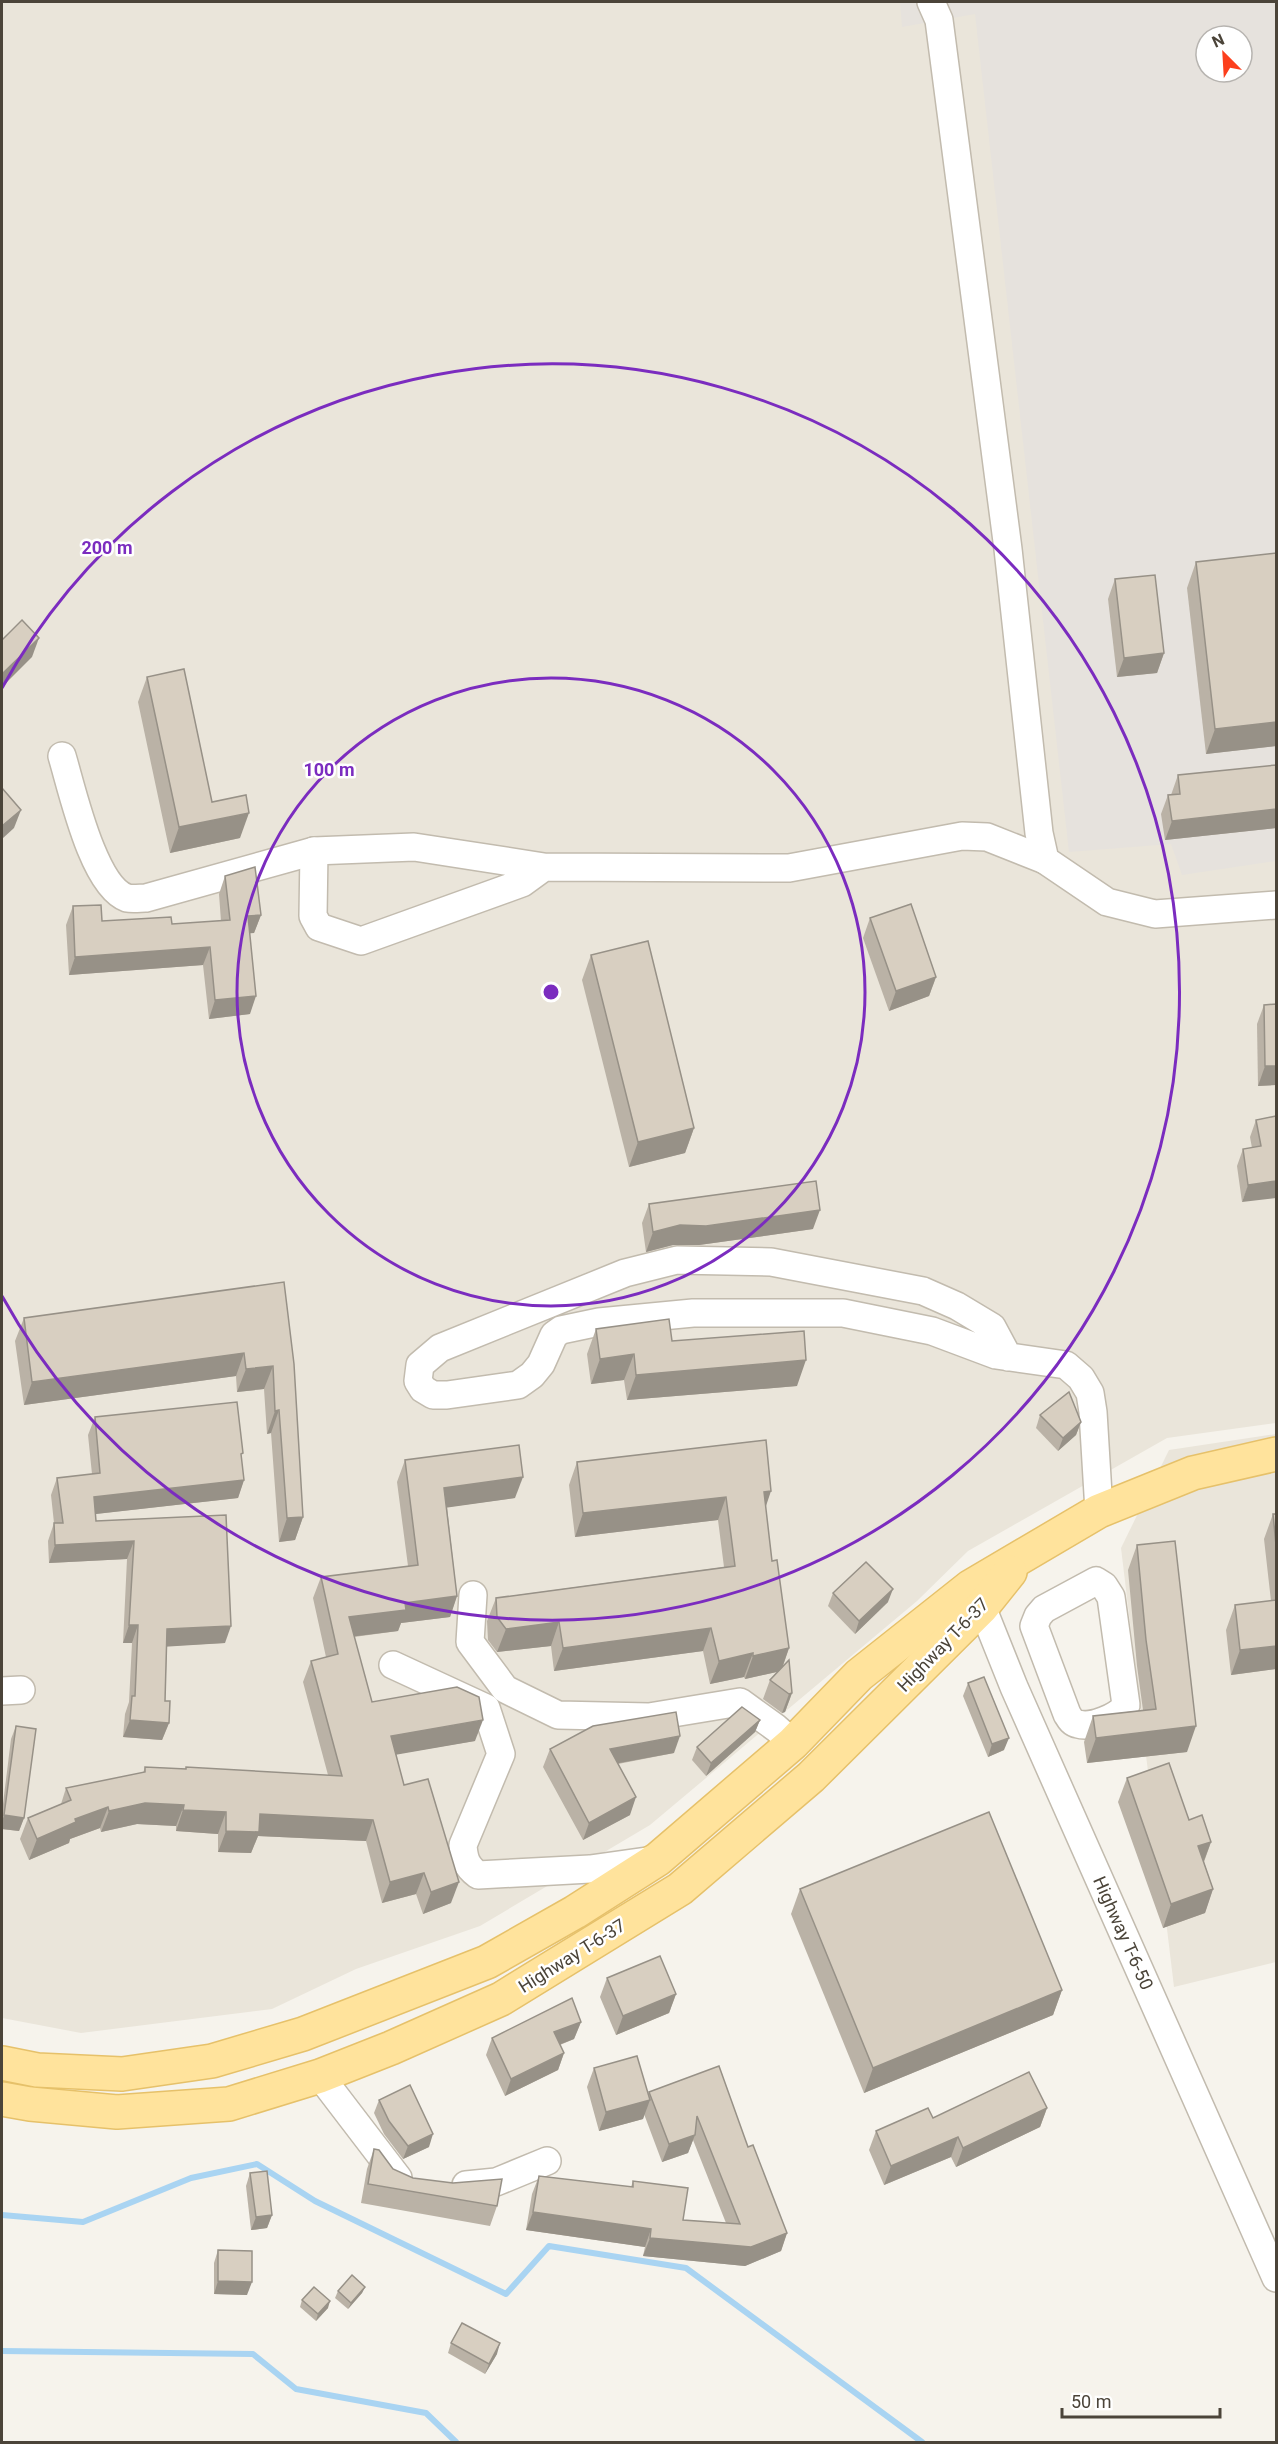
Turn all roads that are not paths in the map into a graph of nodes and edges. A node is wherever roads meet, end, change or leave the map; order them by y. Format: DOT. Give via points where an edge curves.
graph roads {
  1 [pos="931,2"];
  2 [pos="62,756"];
  3 [pos="314,851"];
  4 [pos="1045,860"];
  5 [pos="544,867"];
  6 [pos="1276,905"];
  7 [pos="1008,1357"];
  8 [pos="1276,1454"];
  9 [pos="1099,1511"];
  10 [pos="473,1595"];
  11 [pos="976,1597"];
  12 [pos="393,1665"];
  13 [pos="1050,1671"];
  14 [pos="1014,1687"];
  15 [pos="793,1743"];
  16 [pos="658,1859"];
  17 [pos="681,1889"];
  18 [pos="2,2063"];
  19 [pos="320,2076"];
  20 [pos="2,2099"];
  21 [pos="547,2161"];
  22 [pos="418,2184"];
  23 [pos="445,2188"];
  24 [pos="1266,2230"];
  25 [pos="1276,2278"];
  1 -- 4 [label="street" via="939,20"];
  2 -- 3 [label="street" via="92,854 107,880 127,898 146,898"];
  3 -- 5 [label="street" via="414,847"];
  3 -- 5 [label="street" via="313,916 319,927 361,941 522,883"];
  4 -- 5 [label="street" via="987,837 962,836 789,868"];
  4 -- 6 [label="street" via="1107,902 1155,914"];
  7 -- 7 [label="street" via="932,1330 843,1313 693,1313 599,1322 561,1330 554,1335 537,1370 518,1385 433,1395 418,1381 420,1365 440,1348 615,1277 678,1260 771,1262 923,1292 957,1306 992,1328"];
  7 -- 9 [label="street" via="1066,1365 1090,1393"];
  8 -- 9 [label="main road, Highway T-6-37" via="1193,1473"];
  9 -- 11 [label="main road, Highway T-6-37" via="1021,1557"];
  10 -- 15 [label="street" via="470,1642 505,1689 558,1715 649,1717 740,1702"];
  11 -- 14 [label="street, Highway T-6-50"];
  11 -- 15 [label="main road, Highway T-6-37" via="859,1675"];
  11 -- 17 [label="main road, Highway T-6-37" via="811,1777"];
  12 -- 16 [label="street" via="486,1708 501,1754 463,1845 468,1868 478,1875 590,1869"];
  13 -- 13 [label="street" via="1034,1626 1038,1616 1096,1581 1111,1597 1126,1705 1110,1719 1079,1725 1067,1714"];
  13 -- 14 [label="street"];
  14 -- 24 [label="street, Highway T-6-50"];
  15 -- 16 [label="main road, Highway T-6-37"];
  16 -- 17 [label="main road"];
  16 -- 18 [label="main road, Highway T-6-37" via="576,1912 487,1962 303,2034 212,2061 122,2074 37,2070"];
  17 -- 19 [label="main road, Highway T-6-37" via="501,1999"];
  19 -- 20 [label="main road, Highway T-6-37" via="229,2104 117,2112"];
  19 -- 22 [label="street" via="398,2178"];
  21 -- 23 [label="street" via="496,2182"];
  24 -- 25 [label="street, Highway T-6-50"];
}
